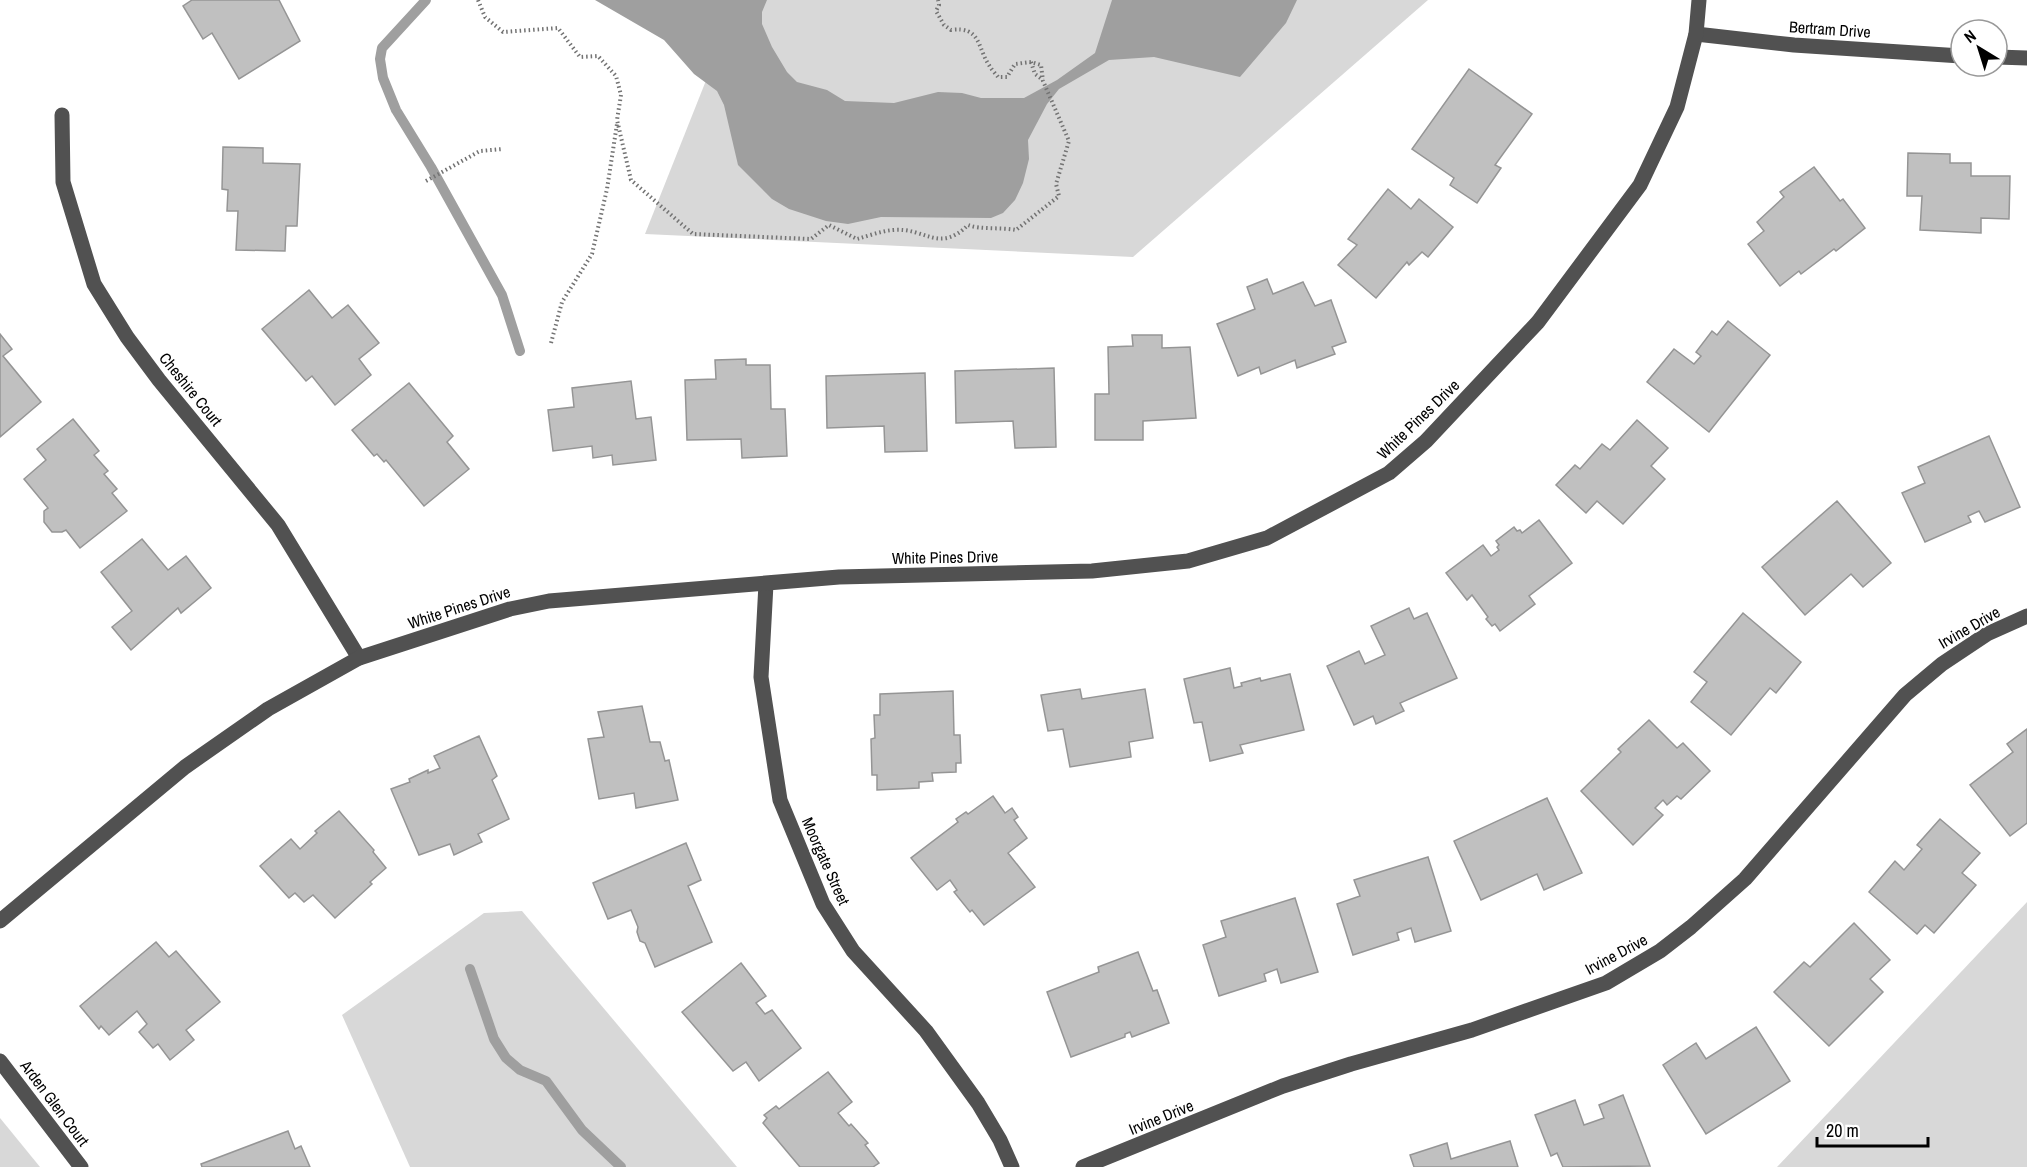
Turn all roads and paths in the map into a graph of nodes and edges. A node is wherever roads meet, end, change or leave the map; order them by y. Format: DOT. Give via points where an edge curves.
graph roads {
  1 [pos="478,0"];
  2 [pos="938,0"];
  3 [pos="1699,0"];
  4 [pos="1696,34"];
  5 [pos="1949,55"];
  6 [pos="2009,57"];
  7 [pos="2027,58"];
  8 [pos="1031,62"];
  9 [pos="1043,81"];
  10 [pos="62,115"];
  11 [pos="617,120"];
  12 [pos="504,149"];
  13 [pos="426,182"];
  14 [pos="551,343"];
  15 [pos="766,584"];
  16 [pos="2027,616"];
  17 [pos="359,658"];
  18 [pos="0,921"];
  19 [pos="0,1061"];
  20 [pos="81,1167"];
  21 [pos="1012,1167"];
  22 [pos="1083,1167"];
  1 -- 11 [label="path" via="485,17 503,32 558,28 580,57 598,56 616,76 621,95"];
  2 -- 8 [label="path" via="936,11 944,25 972,33 998,77 1008,76 1015,64"];
  3 -- 4 [label="street, White Pines Drive"];
  4 -- 5 [label="street, Bertram Drive"];
  4 -- 15 [label="street, White Pines Drive" via="1677,107 1640,185 1538,322 1426,441 1389,473 1267,538 1188,561 1092,571 839,577"];
  6 -- 7 [label="street"];
  8 -- 9 [label="path" via="1035,74"];
  8 -- 9 [label="path" via="1041,65"];
  9 -- 11 [label="path" via="1069,141 1056,184 1059,196 1016,230 968,225 957,236 935,239 894,230 856,239 829,225 811,239 693,234 631,180"];
  10 -- 17 [label="street, Cheshire Court" via="63,182 94,284 159,380 278,525"];
  11 -- 14 [label="path" via="592,254 562,302"];
  12 -- 13 [label="path" via="480,151"];
  15 -- 17 [label="street, White Pines Drive" via="549,601 510,609"];
  15 -- 21 [label="street, Moorgate Street" via="761,676 780,800 823,904 853,951 926,1031 978,1104"];
  16 -- 22 [label="street, Irvine Drive" via="1987,634 1905,695 1745,879 1660,951 1606,983 1472,1029 1283,1086"];
  17 -- 18 [label="street, White Pines Drive" via="268,709 185,767"];
  19 -- 20 [label="street, Arden Glen Court"];
}
